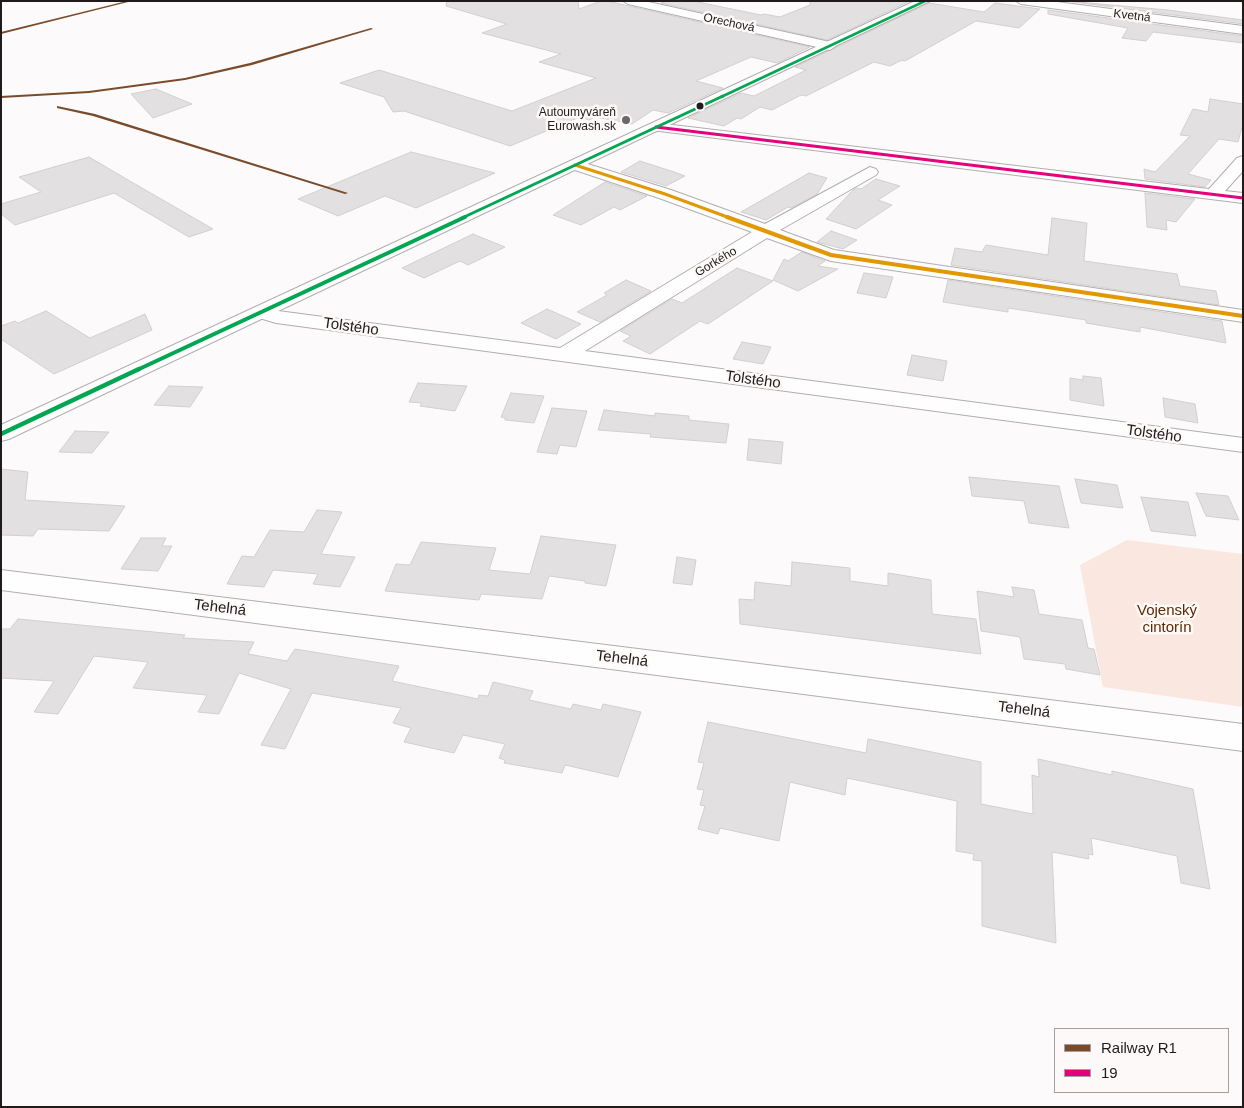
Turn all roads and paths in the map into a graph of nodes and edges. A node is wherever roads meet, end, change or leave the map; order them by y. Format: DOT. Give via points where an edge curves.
graph roads {
  1 [pos="628,1"];
  2 [pos="925,1"];
  3 [pos="1021,1"];
  4 [pos="1243,30"];
  5 [pos="830,46"];
  6 [pos="656,127"];
  7 [pos="1243,161"];
  8 [pos="575,165"];
  9 [pos="870,172"];
  10 [pos="1213,194"];
  11 [pos="1243,198"];
  12 [pos="766,231"];
  13 [pos="263,313"];
  14 [pos="1243,316"];
  15 [pos="564,355"];
  16 [pos="1,434"];
  17 [pos="1243,445"];
  18 [pos="1,580"];
  19 [pos="1243,738"];
  1 -- 5 [label="street, Orechová"];
  2 -- 5 [label="street"];
  3 -- 4 [label="street, Kvetná"];
  5 -- 6 [label="street"];
  6 -- 8 [label="street"];
  6 -- 10 [label="street"];
  7 -- 10 [label="street"];
  8 -- 12 [label="street"];
  8 -- 13 [label="street"];
  9 -- 12 [label="street, Gorkého"];
  10 -- 11 [label="street"];
  12 -- 14 [label="street" via="831,255"];
  12 -- 15 [label="street, Gorkého"];
  13 -- 15 [label="street, Tolstého"];
  13 -- 16 [label="street"];
  15 -- 17 [label="street, Tolstého"];
  18 -- 19 [label="street, Tehelná"];
}
